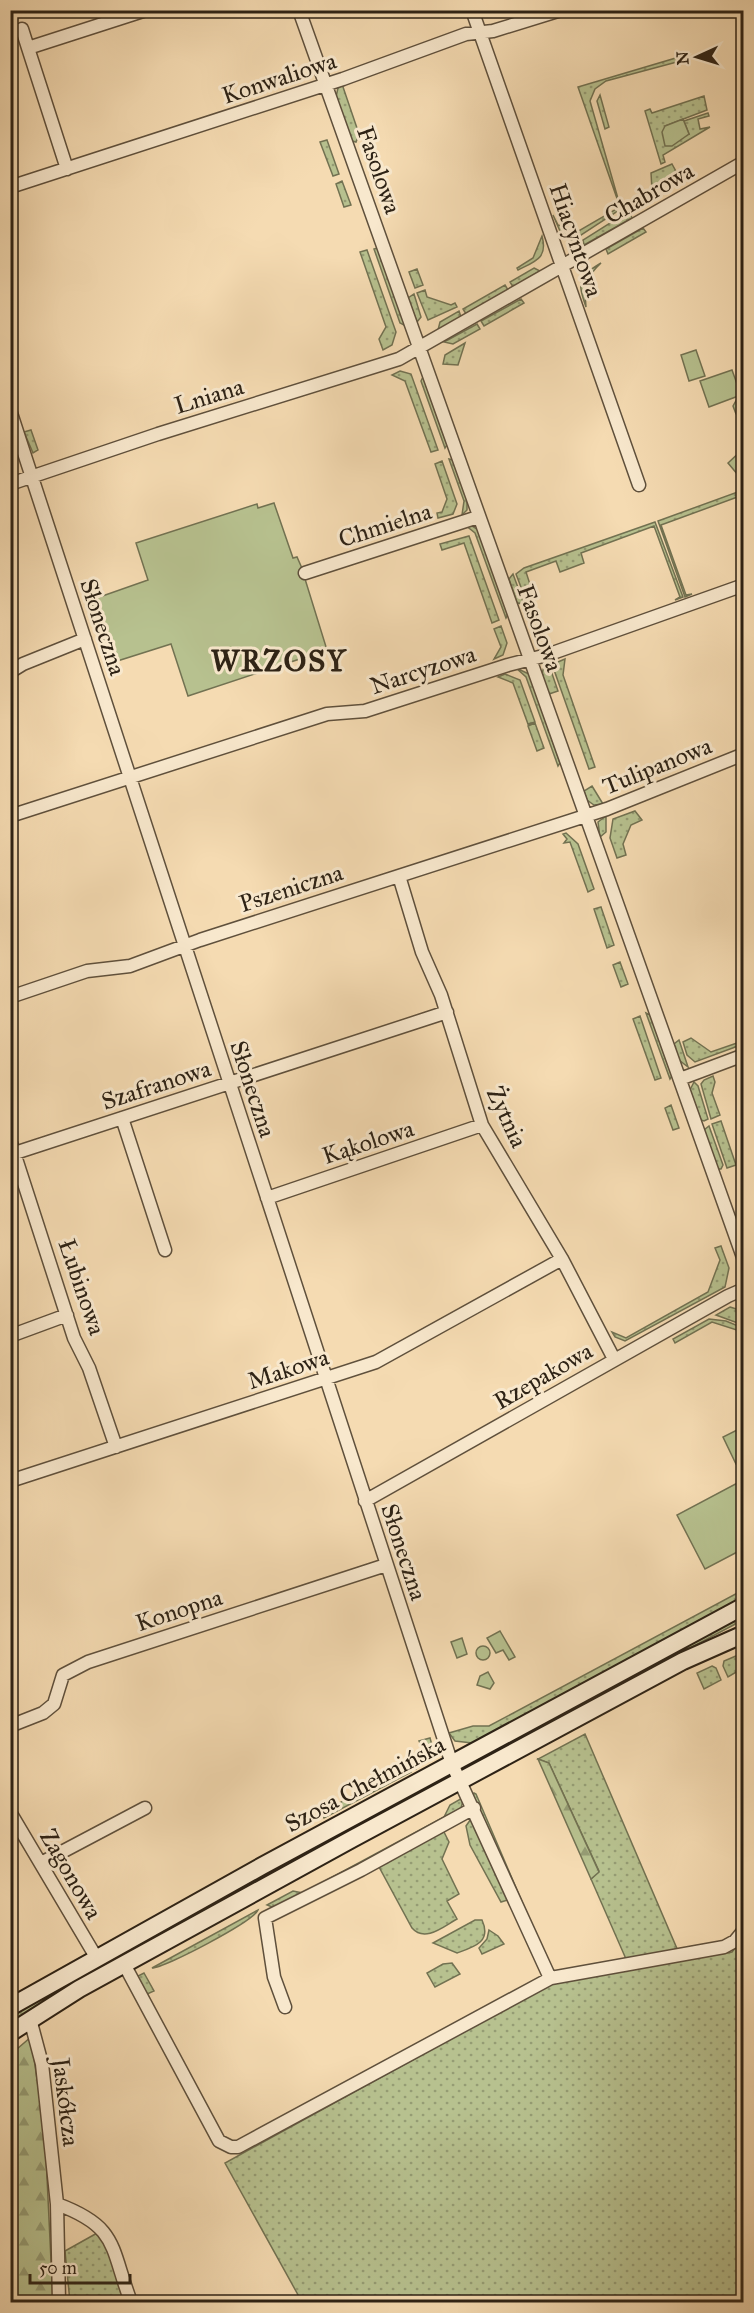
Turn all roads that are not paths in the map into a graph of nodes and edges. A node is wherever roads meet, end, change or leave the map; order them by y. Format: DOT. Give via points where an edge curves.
graph roads {
  1 [pos="146,10"];
  2 [pos="299,10"];
  3 [pos="472,10"];
  4 [pos="561,10"];
  5 [pos="22,29"];
  6 [pos="480,32"];
  7 [pos="28,48"];
  8 [pos="327,85"];
  9 [pos="744,162"];
  10 [pos="67,169"];
  11 [pos="10,187"];
  12 [pos="564,267"];
  13 [pos="419,349"];
  14 [pos="10,410"];
  15 [pos="33,478"];
  16 [pos="10,484"];
  17 [pos="639,484"];
  18 [pos="478,518"];
  19 [pos="305,573"];
  20 [pos="744,585"];
  21 [pos="85,639"];
  22 [pos="529,660"];
  23 [pos="10,672"];
  24 [pos="744,754"];
  25 [pos="130,778"];
  26 [pos="10,816"];
  27 [pos="585,816"];
  28 [pos="399,876"];
  29 [pos="185,946"];
  30 [pos="10,997"];
  31 [pos="447,1012"];
  32 [pos="744,1055"];
  33 [pos="680,1079"];
  34 [pos="229,1083"];
  35 [pos="122,1118"];
  36 [pos="482,1125"];
  37 [pos="10,1140"];
  38 [pos="15,1153"];
  39 [pos="267,1198"];
  40 [pos="165,1250"];
  41 [pos="562,1259"];
  42 [pos="744,1260"];
  43 [pos="744,1289"];
  44 [pos="67,1316"];
  45 [pos="10,1336"];
  46 [pos="614,1359"];
  47 [pos="326,1378"];
  48 [pos="116,1447"];
  49 [pos="10,1481"];
  50 [pos="365,1501"];
  51 [pos="386,1565"];
  52 [pos="744,1606"];
  53 [pos="744,1634"];
  54 [pos="10,1726"];
  55 [pos="452,1764"];
  56 [pos="461,1780"];
  57 [pos="145,1808"];
  58 [pos="474,1808"];
  59 [pos="10,1812"];
  60 [pos="41,1863"];
  61 [pos="744,1930"];
  62 [pos="96,1957"];
  63 [pos="124,1964"];
  64 [pos="550,1978"];
  65 [pos="10,2007"];
  66 [pos="285,2007"];
  67 [pos="30,2019"];
  68 [pos="10,2033"];
  69 [pos="57,2204"];
  70 [pos="59,2302"];
  71 [pos="131,2302"];
  1 -- 7 [label="street"];
  2 -- 8 [label="street, Fasolowa"];
  3 -- 6 [label="street, Hiacyntowa"];
  4 -- 6 [label="street, Konwaliowa"];
  5 -- 7 [label="street"];
  6 -- 8 [label="street, Konwaliowa" via="466,33"];
  6 -- 12 [label="street, Hiacyntowa"];
  7 -- 10 [label="street"];
  8 -- 10 [label="street, Konwaliowa"];
  8 -- 13 [label="street, Fasolowa"];
  9 -- 12 [label="street, Chabrowa"];
  10 -- 11 [label="street, Konwaliowa"];
  12 -- 13 [label="street, Chabrowa"];
  12 -- 17 [label="street, Hiacyntowa"];
  13 -- 15 [label="street, Lniana" via="390,362 158,434"];
  13 -- 18 [label="street, Fasolowa"];
  14 -- 15 [label="street, Słoneczna"];
  15 -- 16 [label="street, Lniana"];
  15 -- 21 [label="street, Słoneczna"];
  18 -- 19 [label="street, Chmielna"];
  18 -- 22 [label="street, Fasolowa"];
  20 -- 22 [label="street, Narcyzowa"];
  21 -- 23 [label="street"];
  21 -- 25 [label="street, Słoneczna"];
  22 -- 25 [label="street, Narcyzowa" via="365,711 327,714"];
  22 -- 27 [label="street, Fasolowa"];
  24 -- 27 [label="street, Tulipanowa"];
  25 -- 26 [label="street, Narcyzowa"];
  25 -- 29 [label="street, Słoneczna"];
  27 -- 28 [label="street, Pszeniczna"];
  27 -- 33 [label="street, Fasolowa"];
  28 -- 29 [label="street, Pszeniczna"];
  28 -- 31 [label="street, Żytnia" via="422,952"];
  29 -- 30 [label="street, Pszeniczna" via="129,966 87,971"];
  29 -- 34 [label="street, Słoneczna"];
  31 -- 34 [label="street, Szafranowa"];
  31 -- 36 [label="street, Żytnia"];
  32 -- 33 [label="street"];
  33 -- 42 [label="street, Fasolowa"];
  34 -- 35 [label="street, Szafranowa"];
  34 -- 39 [label="street, Słoneczna"];
  35 -- 38 [label="street, Szafranowa"];
  35 -- 40 [label="street"];
  36 -- 39 [label="street, Kąkolowa"];
  36 -- 41 [label="street, Żytnia"];
  37 -- 38 [label="street, Łubinowa"];
  38 -- 44 [label="street, Łubinowa"];
  39 -- 47 [label="street, Słoneczna"];
  41 -- 46 [label="street, Żytnia"];
  41 -- 47 [label="street, Makowa" via="382,1359"];
  43 -- 46 [label="street, Rzepakowa"];
  44 -- 45 [label="street"];
  44 -- 48 [label="street, Łubinowa"];
  46 -- 50 [label="street, Rzepakowa"];
  47 -- 48 [label="street, Makowa"];
  47 -- 50 [label="street, Słoneczna"];
  48 -- 49 [label="street, Makowa"];
  50 -- 51 [label="street, Słoneczna"];
  51 -- 54 [label="street, Konopna" via="80,1666 63,1675 54,1704 43,1713"];
  51 -- 55 [label="street, Słoneczna"];
  52 -- 55 [label="main road, Szosa Chełmińska"];
  53 -- 56 [label="main road, Szosa Chełmińska" via="683,1661"];
  55 -- 56 [label="street, Słoneczna"];
  55 -- 62 [label="main road, Szosa Chełmińska"];
  56 -- 58 [label="street, Słoneczna"];
  56 -- 63 [label="main road, Szosa Chełmińska"];
  57 -- 60 [label="street"];
  58 -- 64 [label="street, Słoneczna"];
  58 -- 66 [label="street" via="264,1918 274,1977"];
  59 -- 60 [label="street, Zagonowa"];
  60 -- 62 [label="street, Zagonowa"];
  61 -- 64 [label="street" via="724,1947"];
  62 -- 65 [label="main road, Szosa Chełmińska"];
  63 -- 64 [label="street" via="219,2141 231,2147 247,2142"];
  63 -- 67 [label="main road, Szosa Chełmińska"];
  67 -- 68 [label="main road, Szosa Chełmińska"];
  67 -- 69 [label="street, Jaskółcza" via="42,2064"];
  69 -- 70 [label="street, Jaskółcza"];
  69 -- 71 [label="street" via="96,2222 106,2233"];
}
